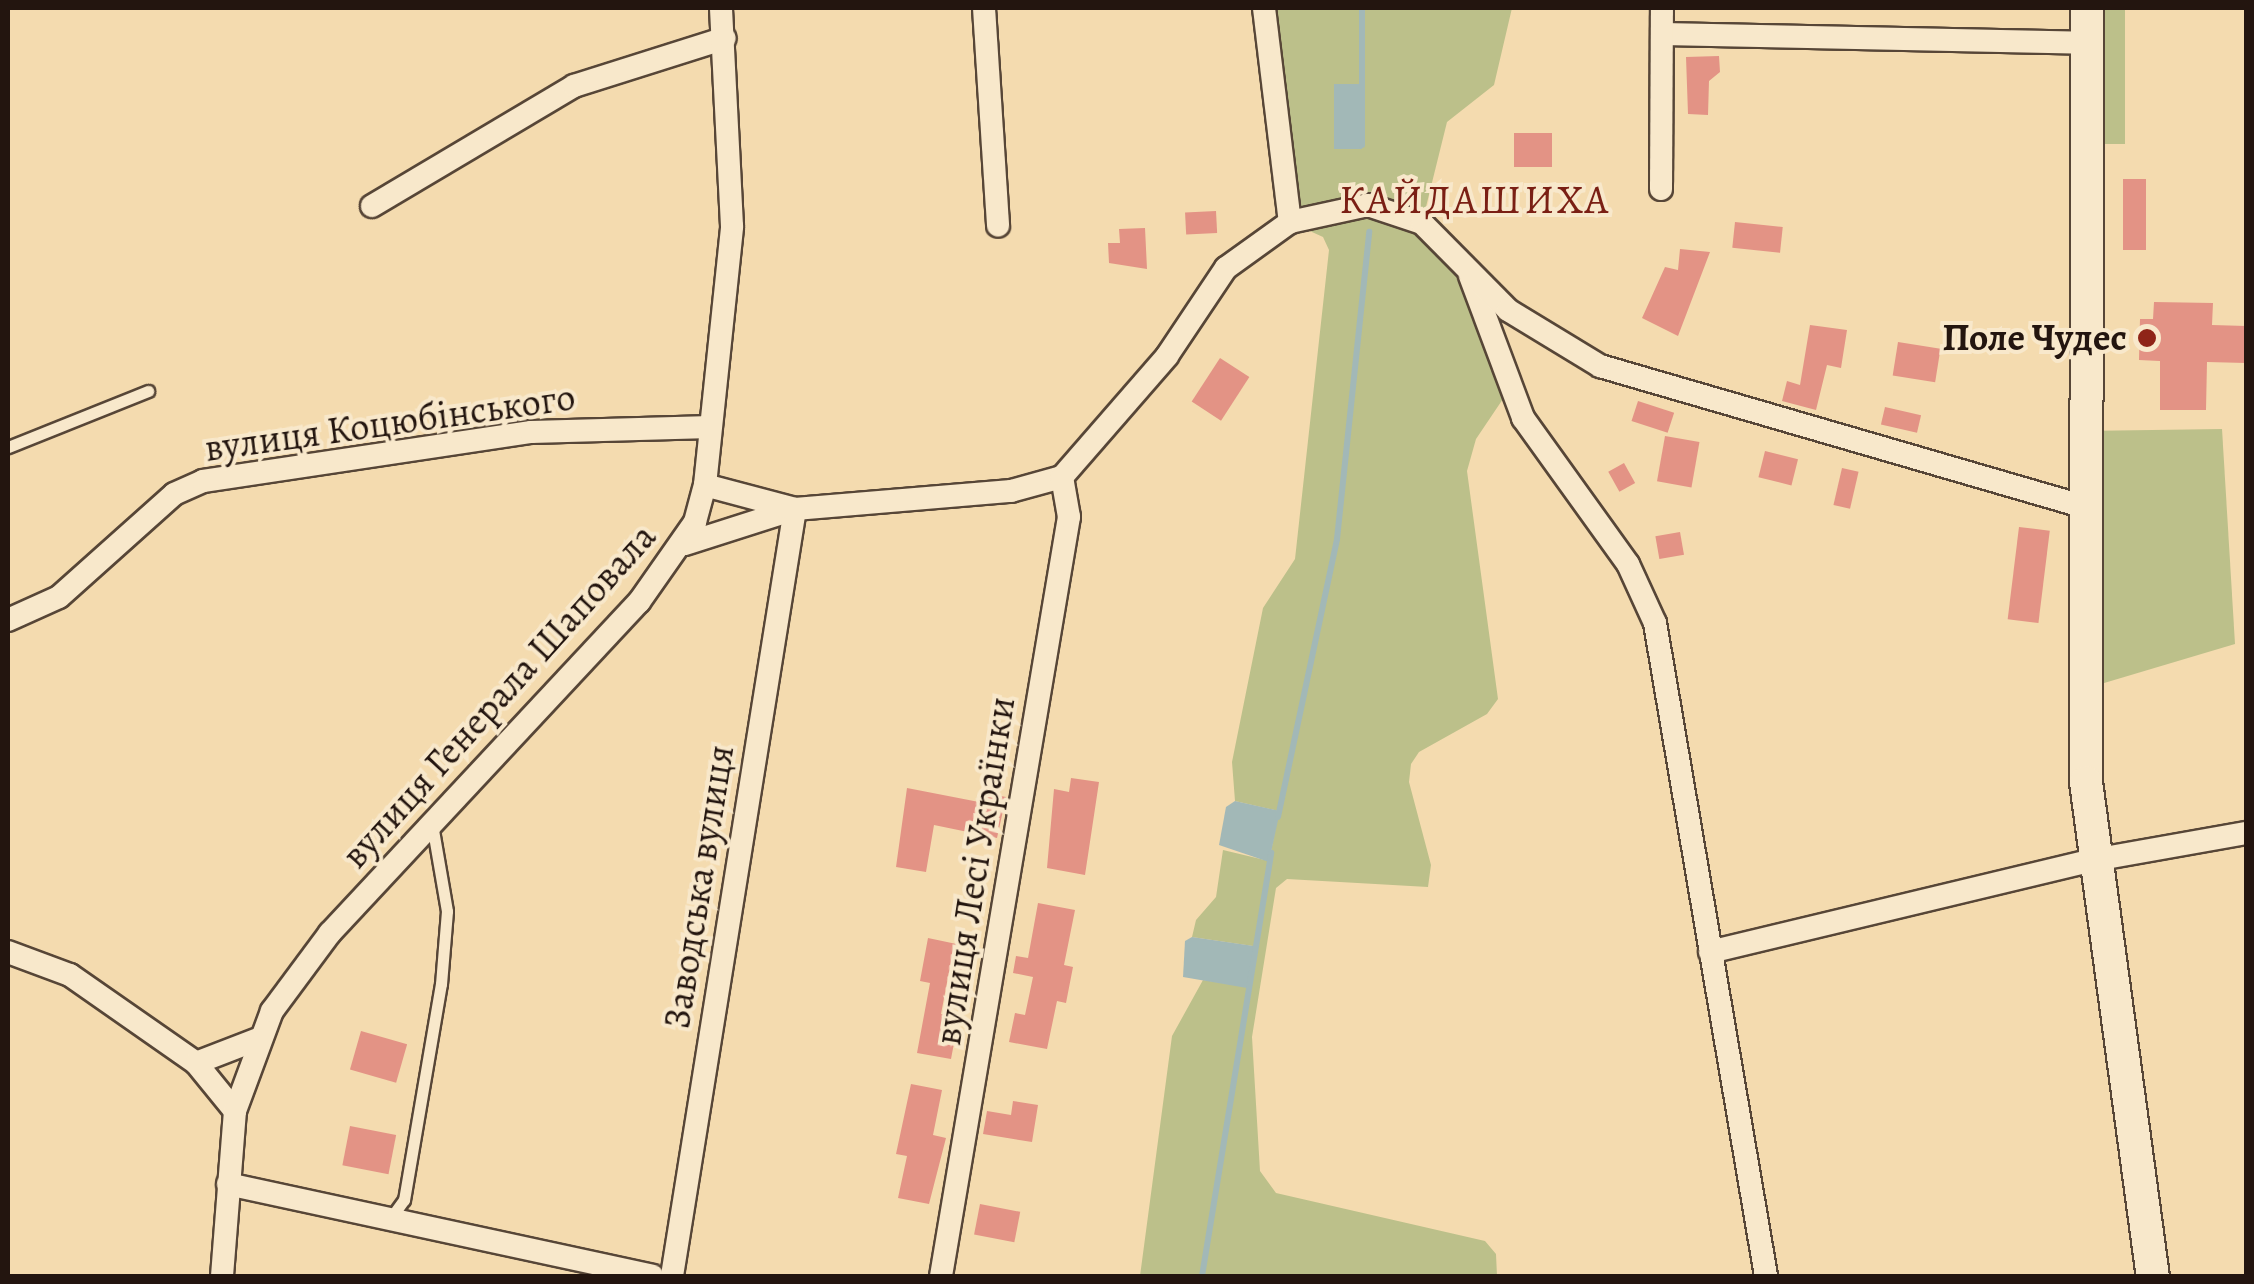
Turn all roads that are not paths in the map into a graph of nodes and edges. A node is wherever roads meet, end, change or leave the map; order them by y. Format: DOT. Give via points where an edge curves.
graph roads {
  1 [pos="721,8"];
  2 [pos="984,8"];
  3 [pos="1264,8"];
  4 [pos="1662,8"];
  5 [pos="2087,8"];
  6 [pos="1662,34"];
  7 [pos="725,38"];
  8 [pos="2086,43"];
  9 [pos="1661,189"];
  10 [pos="372,206"];
  11 [pos="1290,222"];
  12 [pos="998,226"];
  13 [pos="1469,273"];
  14 [pos="148,391"];
  15 [pos="710,428"];
  16 [pos="8,447"];
  17 [pos="1062,476"];
  18 [pos="705,485"];
  19 [pos="2082,506"];
  20 [pos="795,508"];
  21 [pos="685,544"];
  22 [pos="8,620"];
  23 [pos="432,824"];
  24 [pos="2246,833"];
  25 [pos="2094,860"];
  26 [pos="8,952"];
  27 [pos="1710,952"];
  28 [pos="258,1040"];
  29 [pos="196,1063"];
  30 [pos="235,1111"];
  31 [pos="228,1184"];
  32 [pos="390,1220"];
  33 [pos="222,1276"];
  34 [pos="652,1276"];
  35 [pos="672,1276"];
  36 [pos="941,1276"];
  37 [pos="1766,1276"];
  38 [pos="2154,1276"];
  1 -- 7 [label="street, вулиця Генерала Шаповала"];
  2 -- 12 [label="street"];
  3 -- 11 [label="street"];
  4 -- 6 [label="street"];
  5 -- 8 [label="main road"];
  6 -- 8 [label="street"];
  6 -- 9 [label="street"];
  7 -- 10 [label="street" via="574,86"];
  7 -- 15 [label="street, вулиця Генерала Шаповала" via="732,226"];
  8 -- 19 [label="main road"];
  11 -- 13 [label="street" via="1368,204 1397,211 1452,247"];
  11 -- 17 [label="street" via="1226,268 1167,356"];
  13 -- 19 [label="street" via="1533,330 1600,366"];
  13 -- 27 [label="street" via="1509,390 1538,445 1648,601"];
  14 -- 16 [label="lane"];
  15 -- 18 [label="street, вулиця Генерала Шаповала"];
  15 -- 22 [label="street, вулиця Коцюбінського" via="530,432 203,481 174,494 59,597"];
  17 -- 20 [label="street" via="1010,491"];
  17 -- 36 [label="street, вулиця Лесі Українки" via="1070,517"];
  18 -- 20 [label="street"];
  18 -- 21 [label="street, вулиця Генерала Шаповала"];
  19 -- 25 [label="main road" via="2086,782"];
  20 -- 21 [label="street"];
  20 -- 35 [label="street, Заводська вулиця"];
  21 -- 23 [label="street, вулиця Генерала Шаповала"];
  23 -- 28 [label="street, вулиця Генерала Шаповала" via="330,933"];
  23 -- 32 [label="lane" via="447,911 440,984 404,1200"];
  24 -- 25 [label="street"];
  25 -- 27 [label="street"];
  25 -- 38 [label="main road"];
  26 -- 29 [label="street" via="70,975"];
  27 -- 37 [label="street"];
  28 -- 29 [label="street"];
  28 -- 30 [label="street, вулиця Генерала Шаповала"];
  29 -- 30 [label="street"];
  30 -- 31 [label="street, вулиця Генерала Шаповала"];
  31 -- 32 [label="street"];
  31 -- 33 [label="street, вулиця Генерала Шаповала"];
  32 -- 34 [label="street"];
}
